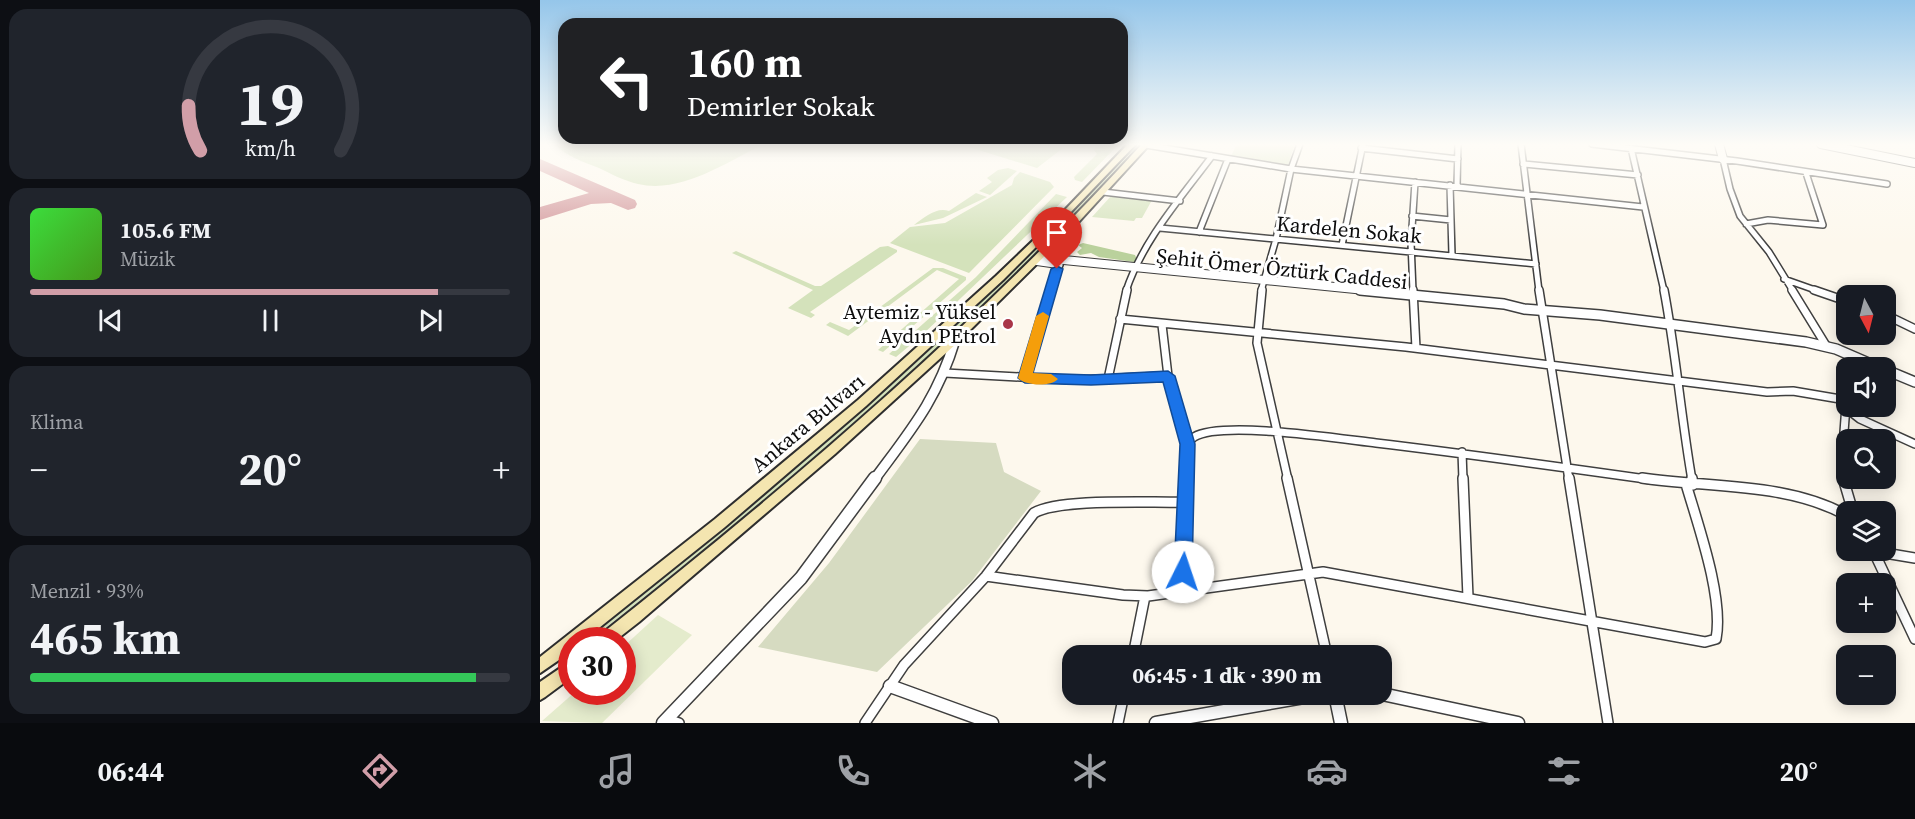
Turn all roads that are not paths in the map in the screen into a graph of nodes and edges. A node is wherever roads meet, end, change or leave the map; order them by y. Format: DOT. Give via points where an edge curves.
graph roads {
  1 [pos="1100,178"];
  2 [pos="1116,178"];
  3 [pos="1197,178"];
  4 [pos="1221,178"];
  5 [pos="1290,178"];
  6 [pos="1355,178"];
  7 [pos="1379,178"];
  8 [pos="1455,178"];
  9 [pos="1525,178"];
  10 [pos="1638,178"];
  11 [pos="1728,178"];
  12 [pos="1808,178"];
  13 [pos="1845,178"];
  14 [pos="1415,182"];
  15 [pos="1887,184"];
  16 [pos="1454,186"];
  17 [pos="1103,192"];
  18 [pos="1527,194"];
  19 [pos="1180,201"];
  20 [pos="1643,207"];
  21 [pos="1412,216"];
  22 [pos="1451,220"];
  23 [pos="1746,224"];
  24 [pos="1160,228"];
  25 [pos="1199,232"];
  26 [pos="1276,239"];
  27 [pos="1342,245"];
  28 [pos="1413,253"];
  29 [pos="1452,255"];
  30 [pos="1040,258"];
  31 [pos="1536,264"];
  32 [pos="1060,265"];
  33 [pos="1134,269"];
  34 [pos="1784,279"];
  35 [pos="1263,283"];
  36 [pos="1836,297"];
  37 [pos="1414,298"];
  38 [pos="1542,311"];
  39 [pos="1120,319"];
  40 [pos="1896,320"];
  41 [pos="1670,324"];
  42 [pos="1162,325"];
  43 [pos="1915,329"];
  44 [pos="1258,334"];
  45 [pos="955,340"];
  46 [pos="1827,346"];
  47 [pos="1416,348"];
  48 [pos="1855,357"];
  49 [pos="1550,364"];
  50 [pos="945,373"];
  51 [pos="1896,374"];
  52 [pos="1168,376"];
  53 [pos="1025,378"];
  54 [pos="1677,379"];
  55 [pos="1108,380"];
  56 [pos="1915,382"];
  57 [pos="1836,402"];
  58 [pos="1845,417"];
  59 [pos="1859,417"];
  60 [pos="1276,431"];
  61 [pos="1187,444"];
  62 [pos="1915,444"];
  63 [pos="1462,452"];
  64 [pos="1566,466"];
  65 [pos="1690,485"];
  66 [pos="1850,501"];
  67 [pos="1184,502"];
  68 [pos="1836,509"];
  69 [pos="1896,555"];
  70 [pos="1915,558"];
  71 [pos="1878,561"];
  72 [pos="1309,573"];
  73 [pos="986,576"];
  74 [pos="1181,591"];
  75 [pos="1145,596"];
  76 [pos="1468,597"];
  77 [pos="1593,621"];
  78 [pos="590,627"];
  79 [pos="620,627"];
  80 [pos="1915,639"];
  81 [pos="1135,645"];
  82 [pos="1325,645"];
  83 [pos="558,652"];
  84 [pos="540,666"];
  85 [pos="558,678"];
  86 [pos="890,686"];
  87 [pos="540,692"];
  88 [pos="1392,696"];
  89 [pos="1122,705"];
  90 [pos="1258,705"];
  91 [pos="1337,705"];
  92 [pos="665,721"];
  93 [pos="679,723"];
  94 [pos="865,723"];
  95 [pos="992,723"];
  96 [pos="1118,723"];
  97 [pos="1156,723"];
  98 [pos="1341,723"];
  99 [pos="1518,723"];
  100 [pos="1608,723"];
  1 -- 78 [label="main road, Ankara Bulvarı" via="1050,231 900,372 736,511"];
  2 -- 17 [label="main road, Ankara Bulvarı"];
  3 -- 19 [label="street"];
  4 -- 25 [label="street"];
  5 -- 26 [label="street"];
  6 -- 27 [label="street"];
  7 -- 14 [label="street"];
  8 -- 16 [label="street"];
  9 -- 18 [label="street"];
  10 -- 20 [label="street"];
  11 -- 23 [label="street"];
  12 -- 23 [label="street" via="1823,225 1768,220"];
  13 -- 15 [label="street"];
  14 -- 16 [label="street"];
  14 -- 21 [label="street"];
  16 -- 18 [label="street"];
  16 -- 22 [label="street"];
  17 -- 19 [label="street"];
  17 -- 30 [label="main road, Ankara Bulvarı"];
  18 -- 20 [label="street"];
  18 -- 31 [label="street"];
  19 -- 24 [label="street"];
  20 -- 41 [label="street"];
  21 -- 22 [label="street"];
  21 -- 28 [label="street"];
  22 -- 29 [label="street"];
  23 -- 34 [label="street" via="1769,252"];
  24 -- 25 [label="street, Kardelen Sokak"];
  24 -- 33 [label="street"];
  25 -- 26 [label="street, Kardelen Sokak"];
  26 -- 27 [label="street, Kardelen Sokak"];
  26 -- 35 [label="street"];
  27 -- 28 [label="street, Kardelen Sokak"];
  28 -- 29 [label="street, Kardelen Sokak"];
  28 -- 37 [label="street"];
  29 -- 31 [label="street, Kardelen Sokak"];
  30 -- 32 [label="street, Şehit Ömer Öztürk Caddesi"];
  30 -- 33 [label="street, Şehit Ömer Öztürk Caddesi"];
  30 -- 45 [label="main road, Ankara Bulvarı"];
  31 -- 38 [label="street"];
  32 -- 33 [label="street, Şehit Ömer Öztürk Caddesi"];
  32 -- 53 [label="street"];
  33 -- 35 [label="street, Şehit Ömer Öztürk Caddesi"];
  33 -- 39 [label="street"];
  34 -- 36 [label="street"];
  34 -- 46 [label="street"];
  35 -- 37 [label="street, Şehit Ömer Öztürk Caddesi"];
  35 -- 44 [label="street"];
  37 -- 38 [label="street, Şehit Ömer Öztürk Caddesi"];
  37 -- 47 [label="street"];
  38 -- 41 [label="street, Şehit Ömer Öztürk Caddesi"];
  38 -- 49 [label="street"];
  39 -- 42 [label="street"];
  39 -- 55 [label="street"];
  40 -- 43 [label="street"];
  41 -- 46 [label="street, Şehit Ömer Öztürk Caddesi"];
  41 -- 54 [label="street"];
  42 -- 44 [label="street"];
  42 -- 52 [label="street"];
  44 -- 47 [label="street"];
  44 -- 60 [label="street" via="1259,358"];
  45 -- 50 [label="street"];
  45 -- 79 [label="main road, Ankara Bulvarı" via="773,501"];
  46 -- 48 [label="street, Şehit Ömer Öztürk Caddesi"];
  47 -- 49 [label="street"];
  49 -- 54 [label="street"];
  49 -- 64 [label="street"];
  50 -- 53 [label="street"];
  50 -- 92 [label="street" via="905,441 801,578"];
  51 -- 56 [label="street"];
  52 -- 55 [label="street"];
  52 -- 61 [label="street"];
  53 -- 55 [label="street"];
  54 -- 57 [label="street" via="1767,392 1792,391"];
  54 -- 65 [label="street"];
  58 -- 66 [label="street" via="1841,473"];
  59 -- 62 [label="street"];
  60 -- 61 [label="street" via="1215,432 1195,437"];
  60 -- 63 [label="street"];
  60 -- 72 [label="street"];
  61 -- 67 [label="street"];
  63 -- 64 [label="street"];
  63 -- 76 [label="street"];
  64 -- 65 [label="street"];
  64 -- 77 [label="street"];
  65 -- 68 [label="street" via="1808,498"];
  65 -- 77 [label="street" via="1713,587 1719,635 1705,642"];
  67 -- 73 [label="street" via="1043,508 1034,513"];
  67 -- 74 [label="street"];
  69 -- 70 [label="street"];
  71 -- 80 [label="street"];
  72 -- 74 [label="street"];
  72 -- 76 [label="street"];
  72 -- 82 [label="street"];
  73 -- 75 [label="street"];
  73 -- 86 [label="street" via="924,642"];
  74 -- 75 [label="street"];
  75 -- 81 [label="street"];
  76 -- 77 [label="street"];
  77 -- 100 [label="street"];
  83 -- 84 [label="main road, Ankara Bulvarı"];
  85 -- 87 [label="main road"];
  86 -- 94 [label="street"];
  86 -- 95 [label="street"];
  88 -- 99 [label="street"];
  89 -- 96 [label="street"];
  90 -- 97 [label="street"];
  91 -- 98 [label="street"];
  92 -- 93 [label="street"];
}
